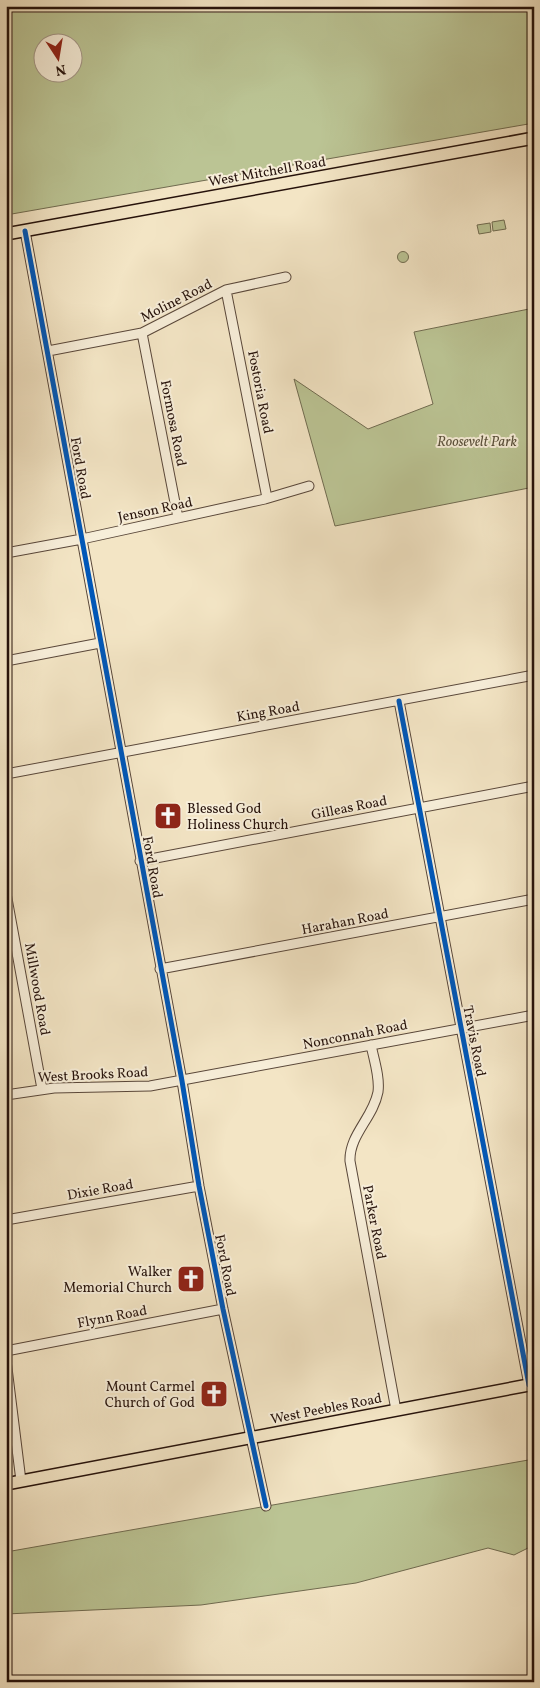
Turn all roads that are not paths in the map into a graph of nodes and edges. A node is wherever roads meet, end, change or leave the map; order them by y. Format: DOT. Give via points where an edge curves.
graph roads {
  1 [pos="534,138"];
  2 [pos="25,230"];
  3 [pos="6,234"];
  4 [pos="286,277"];
  5 [pos="226,290"];
  6 [pos="142,333"];
  7 [pos="48,351"];
  8 [pos="309,486"];
  9 [pos="267,498"];
  10 [pos="178,518"];
  11 [pos="82,539"];
  12 [pos="6,553"];
  13 [pos="100,643"];
  14 [pos="6,661"];
  15 [pos="534,675"];
  16 [pos="398,701"];
  17 [pos="120,752"];
  18 [pos="6,774"];
  19 [pos="534,786"];
  20 [pos="419,808"];
  21 [pos="140,861"];
  22 [pos="6,893"];
  23 [pos="534,899"];
  24 [pos="440,917"];
  25 [pos="160,969"];
  26 [pos="534,1015"];
  27 [pos="461,1029"];
  28 [pos="371,1046"];
  29 [pos="182,1081"];
  30 [pos="42,1089"];
  31 [pos="6,1095"];
  32 [pos="199,1186"];
  33 [pos="6,1220"];
  34 [pos="223,1309"];
  35 [pos="6,1350"];
  36 [pos="6,1360"];
  37 [pos="532,1385"];
  38 [pos="396,1410"];
  39 [pos="252,1438"];
  40 [pos="21,1481"];
  41 [pos="6,1484"];
  42 [pos="266,1506"];
  1 -- 2 [label="main road, West Mitchell Road"];
  2 -- 3 [label="main road, West Mitchell Road"];
  2 -- 7 [label="street, Ford Road"];
  4 -- 5 [label="street, Moline Road"];
  5 -- 6 [label="street, Moline Road"];
  5 -- 9 [label="street, Fostoria Road"];
  6 -- 7 [label="street, Moline Road"];
  6 -- 10 [label="street, Formosa Road"];
  7 -- 11 [label="street, Ford Road"];
  8 -- 9 [label="street, Jenson Road"];
  9 -- 10 [label="street, Jenson Road"];
  10 -- 11 [label="street, Jenson Road"];
  11 -- 12 [label="street, Jenson Road"];
  11 -- 13 [label="street, Ford Road"];
  13 -- 14 [label="street"];
  13 -- 17 [label="street, Ford Road"];
  15 -- 16 [label="street, King Road"];
  16 -- 17 [label="street, King Road"];
  16 -- 20 [label="street, Travis Road"];
  17 -- 18 [label="street, King Road"];
  17 -- 21 [label="street, Ford Road"];
  19 -- 20 [label="street, Gilleas Road"];
  20 -- 21 [label="street, Gilleas Road"];
  20 -- 24 [label="street, Travis Road"];
  21 -- 25 [label="street, Ford Road"];
  22 -- 30 [label="street, Millwood Road"];
  23 -- 24 [label="street, Harahan Road"];
  24 -- 25 [label="street, Harahan Road"];
  24 -- 27 [label="street, Travis Road"];
  25 -- 29 [label="street, Ford Road"];
  26 -- 27 [label="street, Nonconnah Road"];
  27 -- 28 [label="street, Nonconnah Road"];
  27 -- 37 [label="street, Travis Road"];
  28 -- 29 [label="street, Nonconnah Road"];
  28 -- 38 [label="street, Parker Road" via="377,1094 352,1146 350,1162"];
  29 -- 30 [label="street, West Brooks Road" via="143,1086"];
  29 -- 32 [label="street, Ford Road"];
  30 -- 31 [label="street, West Brooks Road"];
  32 -- 33 [label="street, Dixie Road"];
  32 -- 34 [label="street, Ford Road"];
  34 -- 35 [label="street, Flynn Road"];
  34 -- 39 [label="street, Ford Road"];
  36 -- 40 [label="street"];
  37 -- 38 [label="main road, West Peebles Road"];
  38 -- 39 [label="main road, West Peebles Road"];
  39 -- 40 [label="main road, West Peebles Road"];
  39 -- 42 [label="street, Ford Road"];
  40 -- 41 [label="main road, West Peebles Road"];
}
